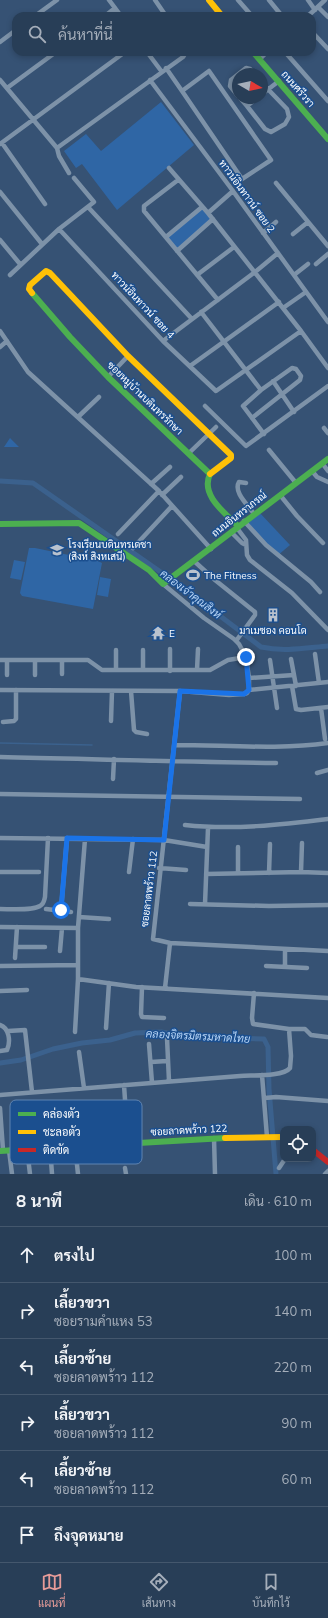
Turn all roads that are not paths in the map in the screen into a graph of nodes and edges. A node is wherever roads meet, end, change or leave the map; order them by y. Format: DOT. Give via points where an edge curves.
graph roads {
  1 [pos="57,0"];
  2 [pos="109,0"];
  3 [pos="155,0"];
  4 [pos="209,0"];
  5 [pos="238,0"];
  6 [pos="269,0"];
  7 [pos="308,0"];
  8 [pos="325,0"];
  9 [pos="115,8"];
  10 [pos="317,8"];
  11 [pos="40,12"];
  12 [pos="110,12"];
  13 [pos="118,12"];
  14 [pos="163,12"];
  15 [pos="219,12"];
  16 [pos="248,12"];
  17 [pos="279,12"];
  18 [pos="312,12"];
  19 [pos="328,17"];
  20 [pos="12,33"];
  21 [pos="316,36"];
  22 [pos="0,42"];
  23 [pos="328,49"];
  24 [pos="51,56"];
  25 [pos="120,56"];
  26 [pos="150,56"];
  27 [pos="184,56"];
  28 [pos="257,56"];
  29 [pos="263,56"];
  30 [pos="289,56"];
  31 [pos="260,59"];
  32 [pos="166,68"];
  33 [pos="162,72"];
  34 [pos="232,79"];
  35 [pos="0,80"];
  36 [pos="150,80"];
  37 [pos="278,81"];
  38 [pos="7,88"];
  39 [pos="232,88"];
  40 [pos="268,90"];
  41 [pos="182,91"];
  42 [pos="328,101"];
  43 [pos="250,104"];
  44 [pos="247,106"];
  45 [pos="33,119"];
  46 [pos="0,137"];
  47 [pos="328,139"];
  48 [pos="2,143"];
  49 [pos="57,148"];
  50 [pos="169,168"];
  51 [pos="69,173"];
  52 [pos="74,178"];
  53 [pos="178,180"];
  54 [pos="276,183"];
  55 [pos="233,191"];
  56 [pos="0,192"];
  57 [pos="45,204"];
  58 [pos="202,206"];
  59 [pos="88,207"];
  60 [pos="208,213"];
  61 [pos="213,219"];
  62 [pos="276,222"];
  63 [pos="308,222"];
  64 [pos="59,229"];
  65 [pos="263,233"];
  66 [pos="293,234"];
  67 [pos="166,237"];
  68 [pos="0,240"];
  69 [pos="42,244"];
  70 [pos="328,246"];
  71 [pos="234,247"];
  72 [pos="177,250"];
  73 [pos="278,253"];
  74 [pos="328,254"];
  75 [pos="20,264"];
  76 [pos="308,264"];
  77 [pos="316,264"];
  78 [pos="255,272"];
  79 [pos="10,275"];
  80 [pos="197,275"];
  81 [pos="294,276"];
  82 [pos="306,292"];
  83 [pos="218,300"];
  84 [pos="279,302"];
  85 [pos="283,308"];
  86 [pos="201,312"];
  87 [pos="192,319"];
  88 [pos="327,320"];
  89 [pos="0,331"];
  90 [pos="301,331"];
  91 [pos="7,341"];
  92 [pos="163,341"];
  93 [pos="223,342"];
  94 [pos="0,347"];
  95 [pos="128,356"];
  96 [pos="190,366"];
  97 [pos="328,368"];
  98 [pos="245,371"];
  99 [pos="108,377"];
  100 [pos="273,381"];
  101 [pos="328,386"];
  102 [pos="261,390"];
  103 [pos="282,394"];
  104 [pos="99,397"];
  105 [pos="205,406"];
  106 [pos="294,412"];
  107 [pos="78,417"];
  108 [pos="252,418"];
  109 [pos="216,427"];
  110 [pos="324,428"];
  111 [pos="328,433"];
  112 [pos="208,434"];
  113 [pos="264,434"];
  114 [pos="269,450"];
  115 [pos="189,454"];
  116 [pos="328,459"];
  117 [pos="322,463"];
  118 [pos="170,467"];
  119 [pos="312,471"];
  120 [pos="328,471"];
  121 [pos="210,474"];
  122 [pos="181,477"];
  123 [pos="246,482"];
  124 [pos="328,482"];
  125 [pos="296,483"];
  126 [pos="151,484"];
  127 [pos="160,493"];
  128 [pos="280,495"];
  129 [pos="172,506"];
  130 [pos="254,514"];
  131 [pos="244,521"];
  132 [pos="0,524"];
  133 [pos="238,527"];
  134 [pos="231,532"];
  135 [pos="118,534"];
  136 [pos="323,543"];
  137 [pos="246,545"];
  138 [pos="133,548"];
  139 [pos="211,549"];
  140 [pos="194,561"];
  141 [pos="165,582"];
  142 [pos="320,592"];
  143 [pos="328,630"];
  144 [pos="236,641"];
  145 [pos="170,649"];
  146 [pos="198,649"];
  147 [pos="116,650"];
  148 [pos="143,650"];
  149 [pos="315,654"];
  150 [pos="246,657"];
  151 [pos="291,659"];
  152 [pos="0,660"];
  153 [pos="7,660"];
  154 [pos="35,660"];
  155 [pos="62,660"];
  156 [pos="270,660"];
  157 [pos="116,670"];
  158 [pos="143,670"];
  159 [pos="170,670"];
  160 [pos="197,670"];
  161 [pos="7,674"];
  162 [pos="62,674"];
  163 [pos="35,675"];
  164 [pos="294,675"];
  165 [pos="272,676"];
  166 [pos="249,678"];
  167 [pos="328,682"];
  168 [pos="319,683"];
  169 [pos="294,686"];
  170 [pos="274,688"];
  171 [pos="0,690"];
  172 [pos="16,690"];
  173 [pos="249,690"];
  174 [pos="112,691"];
  175 [pos="131,691"];
  176 [pos="180,691"];
  177 [pos="328,707"];
  178 [pos="277,708"];
  179 [pos="320,708"];
  180 [pos="111,721"];
  181 [pos="3,722"];
  182 [pos="147,734"];
  183 [pos="327,741"];
  184 [pos="175,745"];
  185 [pos="0,757"];
  186 [pos="114,759"];
  187 [pos="173,762"];
  188 [pos="276,763"];
  189 [pos="328,770"];
  190 [pos="317,773"];
  191 [pos="113,779"];
  192 [pos="0,794"];
  193 [pos="169,797"];
  194 [pos="300,799"];
  195 [pos="328,816"];
  196 [pos="328,819"];
  197 [pos="185,825"];
  198 [pos="208,828"];
  199 [pos="0,838"];
  200 [pos="48,838"];
  201 [pos="67,838"];
  202 [pos="85,839"];
  203 [pos="133,839"];
  204 [pos="164,840"];
  205 [pos="302,843"];
  206 [pos="270,844"];
  207 [pos="207,847"];
  208 [pos="238,847"];
  209 [pos="159,868"];
  210 [pos="186,870"];
  211 [pos="0,872"];
  212 [pos="40,872"];
  213 [pos="129,872"];
  214 [pos="301,872"];
  215 [pos="269,873"];
  216 [pos="328,873"];
  217 [pos="206,874"];
  218 [pos="238,874"];
  219 [pos="190,904"];
  220 [pos="205,904"];
  221 [pos="328,905"];
  222 [pos="0,909"];
  223 [pos="46,909"];
  224 [pos="61,910"];
  225 [pos="71,912"];
  226 [pos="79,917"];
  227 [pos="109,919"];
  228 [pos="0,927"];
  229 [pos="17,927"];
  230 [pos="62,928"];
  231 [pos="78,928"];
  232 [pos="170,943"];
  233 [pos="16,947"];
  234 [pos="45,947"];
  235 [pos="285,950"];
  236 [pos="60,951"];
  237 [pos="328,951"];
  238 [pos="15,958"];
  239 [pos="78,965"];
  240 [pos="0,966"];
  241 [pos="266,966"];
  242 [pos="285,967"];
  243 [pos="307,968"];
  244 [pos="78,979"];
  245 [pos="109,983"];
  246 [pos="142,987"];
  247 [pos="165,988"];
  248 [pos="27,990"];
  249 [pos="0,991"];
  250 [pos="254,993"];
  251 [pos="328,998"];
  252 [pos="164,1018"];
  253 [pos="0,1025"];
  254 [pos="106,1028"];
  255 [pos="289,1029"];
  256 [pos="8,1031"];
  257 [pos="75,1032"];
  258 [pos="327,1037"];
  259 [pos="167,1038"];
  260 [pos="149,1044"];
  261 [pos="0,1051"];
  262 [pos="79,1052"];
  263 [pos="167,1060"];
  264 [pos="151,1062"];
  265 [pos="265,1075"];
  266 [pos="169,1081"];
  267 [pos="152,1083"];
  268 [pos="124,1085"];
  269 [pos="84,1088"];
  270 [pos="32,1092"];
  271 [pos="0,1095"];
  272 [pos="266,1098"];
  273 [pos="125,1100"];
  274 [pos="328,1101"];
  275 [pos="0,1108"];
  276 [pos="275,1137"];
  277 [pos="214,1138"];
  278 [pos="142,1142"];
  279 [pos="4,1150"];
  280 [pos="316,1152"];
  281 [pos="283,1162"];
  282 [pos="328,1162"];
  283 [pos="29,1164"];
  284 [pos="51,1164"];
  285 [pos="77,1164"];
  286 [pos="125,1168"];
  287 [pos="279,1168"];
  288 [pos="328,1171"];
  289 [pos="12,1174"];
  290 [pos="30,1174"];
  291 [pos="52,1174"];
  292 [pos="78,1174"];
  293 [pos="126,1174"];
  294 [pos="215,1174"];
  295 [pos="325,1174"];
  1 -- 11 [label="street"];
  2 -- 9 [label="street"];
  3 -- 14 [label="street"];
  4 -- 15 [label="street"];
  5 -- 16 [label="street"];
  6 -- 17 [label="street"];
  7 -- 10 [label="street"];
  8 -- 10 [label="street"];
  9 -- 12 [label="street"];
  9 -- 13 [label="street"];
  10 -- 18 [label="street"];
  10 -- 19 [label="street"];
  20 -- 22 [label="street"];
  21 -- 23 [label="street"];
  24 -- 38 [label="street"];
  25 -- 45 [label="street"];
  26 -- 33 [label="street"];
  27 -- 32 [label="street"];
  28 -- 31 [label="street, ถนนศรีวรา"];
  29 -- 31 [label="street"];
  30 -- 42 [label="street"];
  31 -- 37 [label="street, ถนนศรีวรา"];
  32 -- 33 [label="street"];
  32 -- 41 [label="street"];
  33 -- 36 [label="street"];
  34 -- 39 [label="street"];
  35 -- 38 [label="street"];
  36 -- 49 [label="street"];
  36 -- 55 [label="street, ทาวน์อินทาวน์ ซอย 2"];
  37 -- 40 [label="street"];
  37 -- 47 [label="street, ถนนศรีวรา"];
  38 -- 45 [label="street"];
  40 -- 44 [label="street" via="287,109 289,117 285,124 271,132 265,129"];
  41 -- 41 [label="street" via="209,71 271,160 242,179"];
  43 -- 44 [label="street"];
  45 -- 48 [label="street"];
  45 -- 49 [label="street"];
  46 -- 48 [label="street"];
  48 -- 57 [label="street"];
  49 -- 51 [label="street"];
  50 -- 53 [label="street"];
  52 -- 59 [label="street" via="94,202"];
  53 -- 58 [label="street"];
  53 -- 67 [label="street" via="144,206 144,212"];
  54 -- 63 [label="street"];
  55 -- 60 [label="street"];
  55 -- 65 [label="street, ทาวน์อินทาวน์ ซอย 2"];
  56 -- 69 [label="street"];
  58 -- 60 [label="street"];
  58 -- 67 [label="street"];
  59 -- 64 [label="street"];
  59 -- 87 [label="street"];
  60 -- 61 [label="street"];
  61 -- 71 [label="street"];
  61 -- 72 [label="street"];
  62 -- 65 [label="street"];
  63 -- 66 [label="street"];
  63 -- 70 [label="street"];
  64 -- 69 [label="street"];
  64 -- 92 [label="street, ทาวน์อินทาวน์ ซอย 4"];
  65 -- 73 [label="street, ทาวน์อินทาวน์ ซอย 2"];
  67 -- 72 [label="street"];
  68 -- 75 [label="street"];
  69 -- 75 [label="street"];
  71 -- 78 [label="street"];
  71 -- 80 [label="street"];
  72 -- 80 [label="street"];
  73 -- 78 [label="street"];
  73 -- 81 [label="street, ทาวน์อินทาวน์ ซอย 2"];
  74 -- 77 [label="street"];
  75 -- 79 [label="street"];
  76 -- 81 [label="street"];
  78 -- 83 [label="street"];
  78 -- 84 [label="street"];
  80 -- 83 [label="street"];
  81 -- 82 [label="street, ทาวน์อินทาวน์ ซอย 2"];
  82 -- 85 [label="street"];
  82 -- 88 [label="street, ทาวน์อินทาวน์ ซอย 2"];
  83 -- 86 [label="street"];
  84 -- 85 [label="street"];
  84 -- 93 [label="street"];
  85 -- 90 [label="street"];
  86 -- 87 [label="street"];
  86 -- 93 [label="street"];
  87 -- 92 [label="street"];
  89 -- 91 [label="street"];
  90 -- 97 [label="street"];
  90 -- 98 [label="street"];
  91 -- 94 [label="street"];
  91 -- 107 [label="street" via="28,372"];
  92 -- 96 [label="street, ทาวน์อินทาวน์ ซอย 4"];
  93 -- 96 [label="street"];
  93 -- 98 [label="street"];
  95 -- 99 [label="street"];
  95 -- 99 [label="street, ซอยหมู่บ้านบดินทรรักษา" via="50,273 46,271 30,285 29,289"];
  95 -- 112 [label="street"];
  96 -- 98 [label="street, ทาวน์อินทาวน์ ซอย 4" via="216,391"];
  98 -- 102 [label="street"];
  99 -- 115 [label="street, ซอยหมู่บ้านบดินทรรักษา"];
  100 -- 102 [label="street"];
  100 -- 103 [label="street"];
  100 -- 103 [label="street" via="292,368 296,369 300,380"];
  101 -- 106 [label="street"];
  102 -- 108 [label="street" via="243,405"];
  103 -- 106 [label="street"];
  103 -- 108 [label="street"];
  104 -- 107 [label="street"];
  105 -- 113 [label="street" via="244,446"];
  106 -- 113 [label="street"];
  107 -- 126 [label="street"];
  108 -- 113 [label="street"];
  109 -- 112 [label="street"];
  110 -- 111 [label="street"];
  112 -- 115 [label="street"];
  112 -- 121 [label="street" via="232,456"];
  114 -- 125 [label="street"];
  115 -- 121 [label="street, ซอยหมู่บ้านบดินทรรักษา"];
  116 -- 117 [label="street, ถนนอินทราภรณ์"];
  117 -- 119 [label="street, ถนนอินทราภรณ์"];
  117 -- 120 [label="street"];
  118 -- 126 [label="street"];
  119 -- 124 [label="street" via="317,477"];
  119 -- 125 [label="street, ถนนอินทราภรณ์"];
  121 -- 133 [label="street" via="207,480 210,497"];
  122 -- 127 [label="street"];
  123 -- 130 [label="street" via="240,482 237,486 238,491"];
  125 -- 128 [label="street, ถนนอินทราภรณ์"];
  126 -- 127 [label="street"];
  127 -- 129 [label="street"];
  127 -- 135 [label="street"];
  128 -- 130 [label="street, ถนนอินทราภรณ์"];
  128 -- 136 [label="street"];
  129 -- 138 [label="street"];
  129 -- 139 [label="street"];
  130 -- 131 [label="street, ถนนอินทราภรณ์"];
  131 -- 133 [label="street, ถนนอินทราภรณ์"];
  131 -- 142 [label="street" via="266,545"];
  132 -- 141 [label="street" via="79,523"];
  133 -- 134 [label="street, ถนนอินทราภรณ์"];
  133 -- 137 [label="street" via="246,540"];
  134 -- 137 [label="street"];
  134 -- 139 [label="street, ถนนอินทราภรณ์"];
  137 -- 143 [label="street" via="250,560 292,593"];
  139 -- 140 [label="street, ถนนอินทราภรณ์"];
  140 -- 141 [label="street, ถนนอินทราภรณ์"];
  140 -- 144 [label="street" via="255,612"];
  141 -- 144 [label="street" via="204,618"];
  144 -- 150 [label="street"];
  145 -- 159 [label="street"];
  146 -- 160 [label="street"];
  147 -- 157 [label="street"];
  148 -- 158 [label="street"];
  149 -- 168 [label="street"];
  150 -- 160 [label="street" via="228,660 210,670"];
  150 -- 166 [label="street"];
  151 -- 164 [label="street"];
  152 -- 153 [label="street"];
  153 -- 154 [label="street"];
  153 -- 161 [label="street"];
  154 -- 155 [label="street"];
  154 -- 163 [label="street"];
  155 -- 157 [label="street" via="88,660 102,670"];
  155 -- 162 [label="street"];
  156 -- 165 [label="street"];
  157 -- 158 [label="street"];
  158 -- 159 [label="street"];
  159 -- 160 [label="street"];
  164 -- 165 [label="street"];
  164 -- 169 [label="street"];
  165 -- 166 [label="street"];
  165 -- 170 [label="street"];
  166 -- 173 [label="street"];
  167 -- 168 [label="street"];
  168 -- 169 [label="street"];
  169 -- 170 [label="street"];
  169 -- 179 [label="street" via="296,709"];
  170 -- 173 [label="street"];
  170 -- 178 [label="street"];
  171 -- 172 [label="street"];
  172 -- 174 [label="street"];
  172 -- 181 [label="street" via="16,719"];
  173 -- 176 [label="street" via="244,694 229,695"];
  174 -- 175 [label="street"];
  174 -- 180 [label="street"];
  175 -- 176 [label="street"];
  175 -- 182 [label="street" via="134,730"];
  176 -- 184 [label="street, ซอยลาดพร้าว 112"];
  177 -- 179 [label="street"];
  179 -- 183 [label="street"];
  183 -- 184 [label="street" via="306,746 282,747"];
  184 -- 187 [label="street, ซอยลาดพร้าว 112"];
  185 -- 186 [label="street"];
  186 -- 187 [label="street"];
  186 -- 191 [label="street"];
  187 -- 188 [label="street"];
  187 -- 193 [label="street, ซอยลาดพร้าว 112"];
  189 -- 190 [label="street"];
  192 -- 193 [label="street"];
  193 -- 194 [label="street"];
  193 -- 204 [label="street, ซอยลาดพร้าว 112"];
  195 -- 196 [label="street"];
  196 -- 198 [label="street"];
  197 -- 198 [label="street"];
  198 -- 207 [label="street"];
  199 -- 200 [label="street"];
  200 -- 201 [label="street"];
  200 -- 222 [label="street" via="43,904 30,909"];
  201 -- 202 [label="street"];
  201 -- 224 [label="street"];
  202 -- 203 [label="street"];
  202 -- 226 [label="street"];
  203 -- 204 [label="street"];
  203 -- 213 [label="street"];
  204 -- 207 [label="street"];
  204 -- 209 [label="street, ซอยลาดพร้าว 112"];
  205 -- 214 [label="street"];
  206 -- 215 [label="street"];
  207 -- 217 [label="street"];
  208 -- 218 [label="street"];
  209 -- 210 [label="street"];
  209 -- 232 [label="street, ซอยลาดพร้าว 112" via="152,937 156,941"];
  211 -- 212 [label="street"];
  214 -- 215 [label="street"];
  214 -- 216 [label="street"];
  215 -- 218 [label="street"];
  217 -- 218 [label="street"];
  217 -- 220 [label="street"];
  219 -- 220 [label="street"];
  220 -- 221 [label="street"];
  223 -- 224 [label="street"];
  224 -- 225 [label="street"];
  226 -- 227 [label="street"];
  226 -- 231 [label="street"];
  228 -- 229 [label="street"];
  229 -- 230 [label="street"];
  229 -- 233 [label="street"];
  230 -- 231 [label="street"];
  230 -- 236 [label="street"];
  231 -- 239 [label="street"];
  232 -- 235 [label="street, ซอยลาดพร้าว 112"];
  232 -- 247 [label="street"];
  233 -- 234 [label="street"];
  233 -- 238 [label="street"];
  235 -- 237 [label="street, ซอยลาดพร้าว 112"];
  235 -- 242 [label="street"];
  239 -- 240 [label="street"];
  239 -- 244 [label="street"];
  241 -- 242 [label="street"];
  242 -- 243 [label="street"];
  244 -- 245 [label="street"];
  244 -- 257 [label="street"];
  245 -- 246 [label="street"];
  245 -- 254 [label="street"];
  246 -- 247 [label="street"];
  246 -- 252 [label="street" via="142,1017"];
  247 -- 250 [label="street"];
  248 -- 249 [label="street"];
  250 -- 251 [label="street"];
  250 -- 255 [label="street" via="253,1024"];
  253 -- 256 [label="street"];
  255 -- 258 [label="street" via="305,1029 311,1035"];
  255 -- 265 [label="street" via="290,1068 285,1072"];
  256 -- 261 [label="street" via="9,1046 7,1050"];
  256 -- 270 [label="street" via="26,1030"];
  259 -- 263 [label="street"];
  260 -- 264 [label="street"];
  262 -- 269 [label="street"];
  263 -- 264 [label="street"];
  263 -- 266 [label="street"];
  264 -- 267 [label="street"];
  265 -- 266 [label="street"];
  265 -- 272 [label="street"];
  266 -- 267 [label="street"];
  267 -- 268 [label="street"];
  268 -- 269 [label="street"];
  268 -- 273 [label="street"];
  269 -- 270 [label="street"];
  270 -- 271 [label="street"];
  272 -- 274 [label="street"];
  272 -- 276 [label="street"];
  275 -- 279 [label="street"];
  276 -- 277 [label="street, ซอยลาดพร้าว 122"];
  277 -- 278 [label="street, ซอยลาดพร้าว 122"];
  277 -- 294 [label="street"];
  279 -- 289 [label="street"];
  280 -- 282 [label="street"];
  281 -- 287 [label="street"];
  283 -- 290 [label="street"];
  284 -- 291 [label="street"];
  285 -- 292 [label="street"];
  286 -- 293 [label="street"];
  288 -- 295 [label="street"];
}
